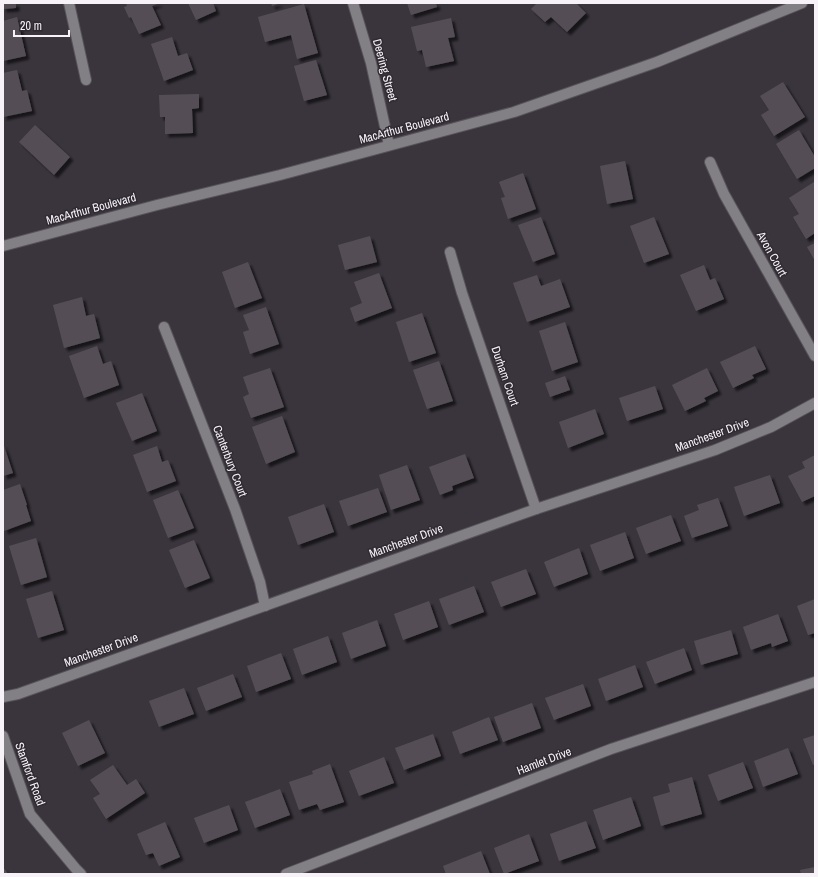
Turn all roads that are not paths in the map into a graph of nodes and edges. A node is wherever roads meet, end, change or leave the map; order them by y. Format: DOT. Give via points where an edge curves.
graph roads {
  1 [pos="69,3"];
  2 [pos="353,3"];
  3 [pos="802,3"];
  4 [pos="86,80"];
  5 [pos="389,145"];
  6 [pos="710,162"];
  7 [pos="3,246"];
  8 [pos="450,252"];
  9 [pos="164,327"];
  10 [pos="815,356"];
  11 [pos="815,403"];
  12 [pos="536,509"];
  13 [pos="265,606"];
  14 [pos="815,682"];
  15 [pos="3,697"];
  16 [pos="3,736"];
  17 [pos="81,874"];
  18 [pos="286,874"];
  1 -- 4 [label="street"];
  2 -- 5 [label="street, Deering Street"];
  3 -- 5 [label="street, MacArthur Boulevard" via="657,62 514,112"];
  5 -- 7 [label="street, MacArthur Boulevard"];
  6 -- 10 [label="street, Avon Court" via="724,194"];
  8 -- 12 [label="street, Durham Court"];
  9 -- 13 [label="street, Canterbury Court" via="235,509 260,582"];
  11 -- 12 [label="street, Manchester Drive" via="771,427 715,450"];
  12 -- 13 [label="street, Manchester Drive"];
  13 -- 15 [label="street, Manchester Drive" via="18,694"];
  14 -- 18 [label="street, Hamlet Drive" via="611,749"];
  16 -- 17 [label="street, Stamford Road" via="30,814"];
}
